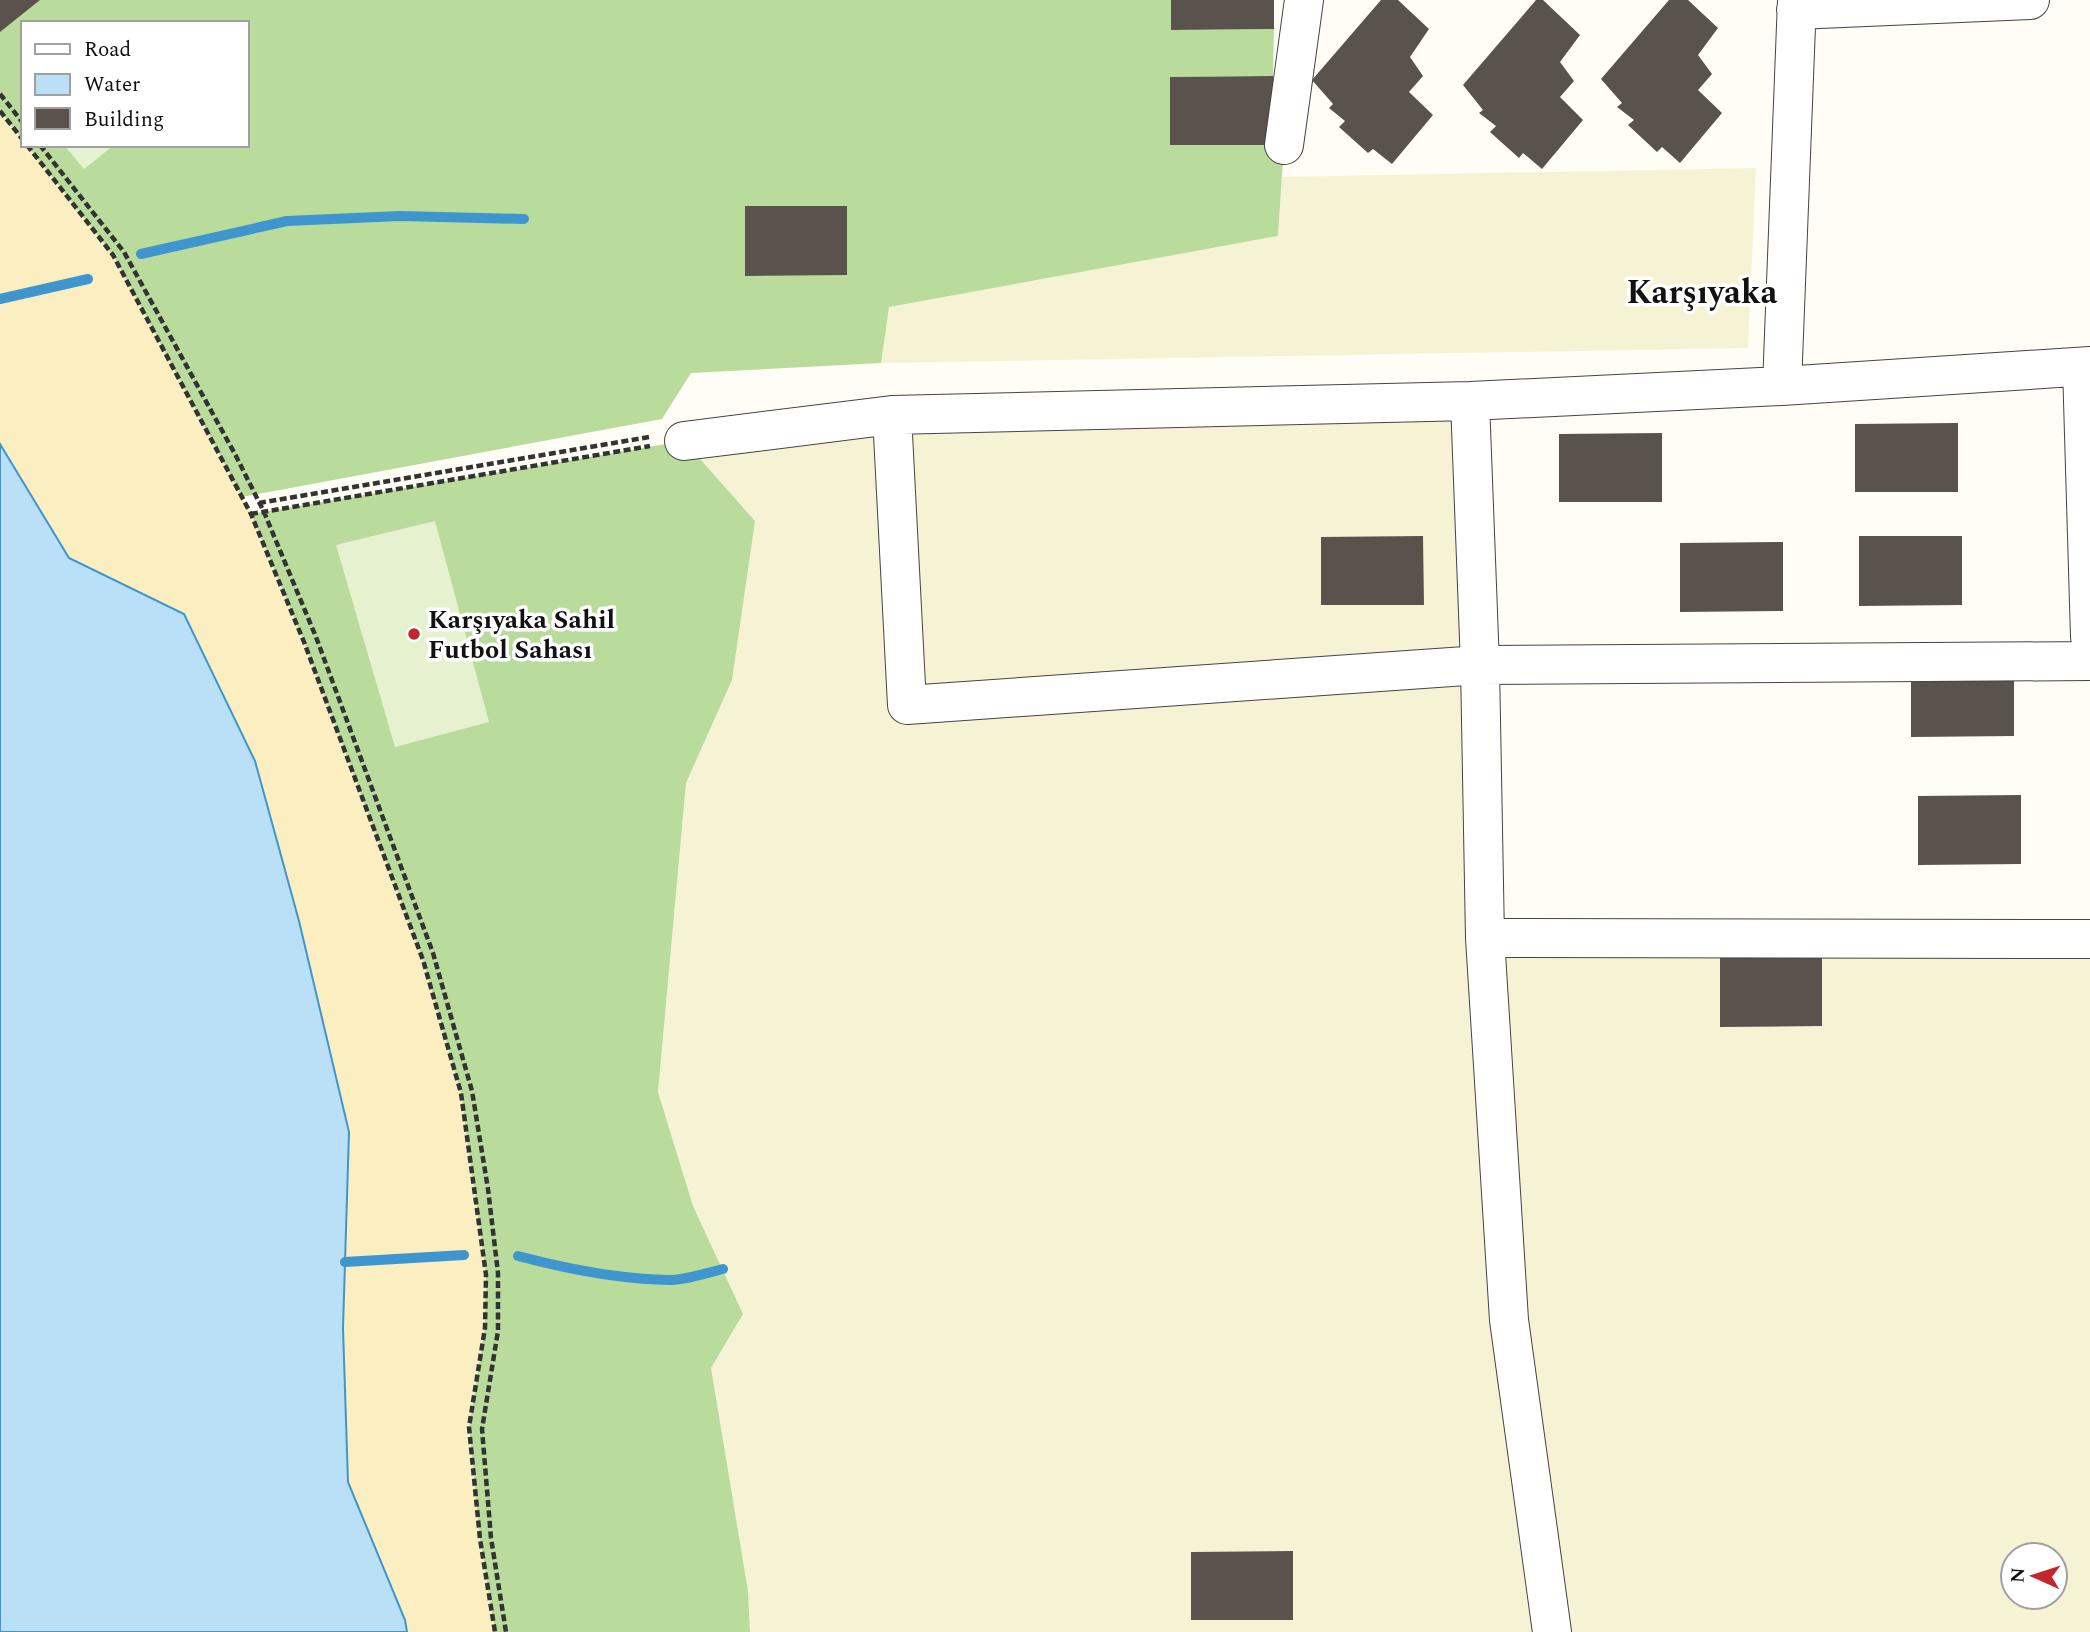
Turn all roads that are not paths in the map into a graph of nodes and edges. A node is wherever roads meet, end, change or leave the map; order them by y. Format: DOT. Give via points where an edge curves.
graph roads {
  1 [pos="1304,0"];
  2 [pos="2030,0"];
  3 [pos="1796,5"];
  4 [pos="1284,145"];
  5 [pos="2086,367"];
  6 [pos="1782,386"];
  7 [pos="1470,401"];
  8 [pos="892,415"];
  9 [pos="684,440"];
  10 [pos="2090,637"];
  11 [pos="2090,661"];
  12 [pos="1480,665"];
  13 [pos="1485,938"];
  14 [pos="2090,939"];
  15 [pos="1552,1632"];
  1 -- 4 [label="street"];
  2 -- 3 [label="street"];
  3 -- 6 [label="street"];
  5 -- 6 [label="street"];
  5 -- 10 [label="street"];
  6 -- 7 [label="street"];
  7 -- 8 [label="street"];
  7 -- 12 [label="street"];
  8 -- 9 [label="street"];
  8 -- 12 [label="street" via="906,705"];
  11 -- 12 [label="street"];
  12 -- 13 [label="street"];
  13 -- 14 [label="street"];
  13 -- 15 [label="street" via="1508,1320"];
}
